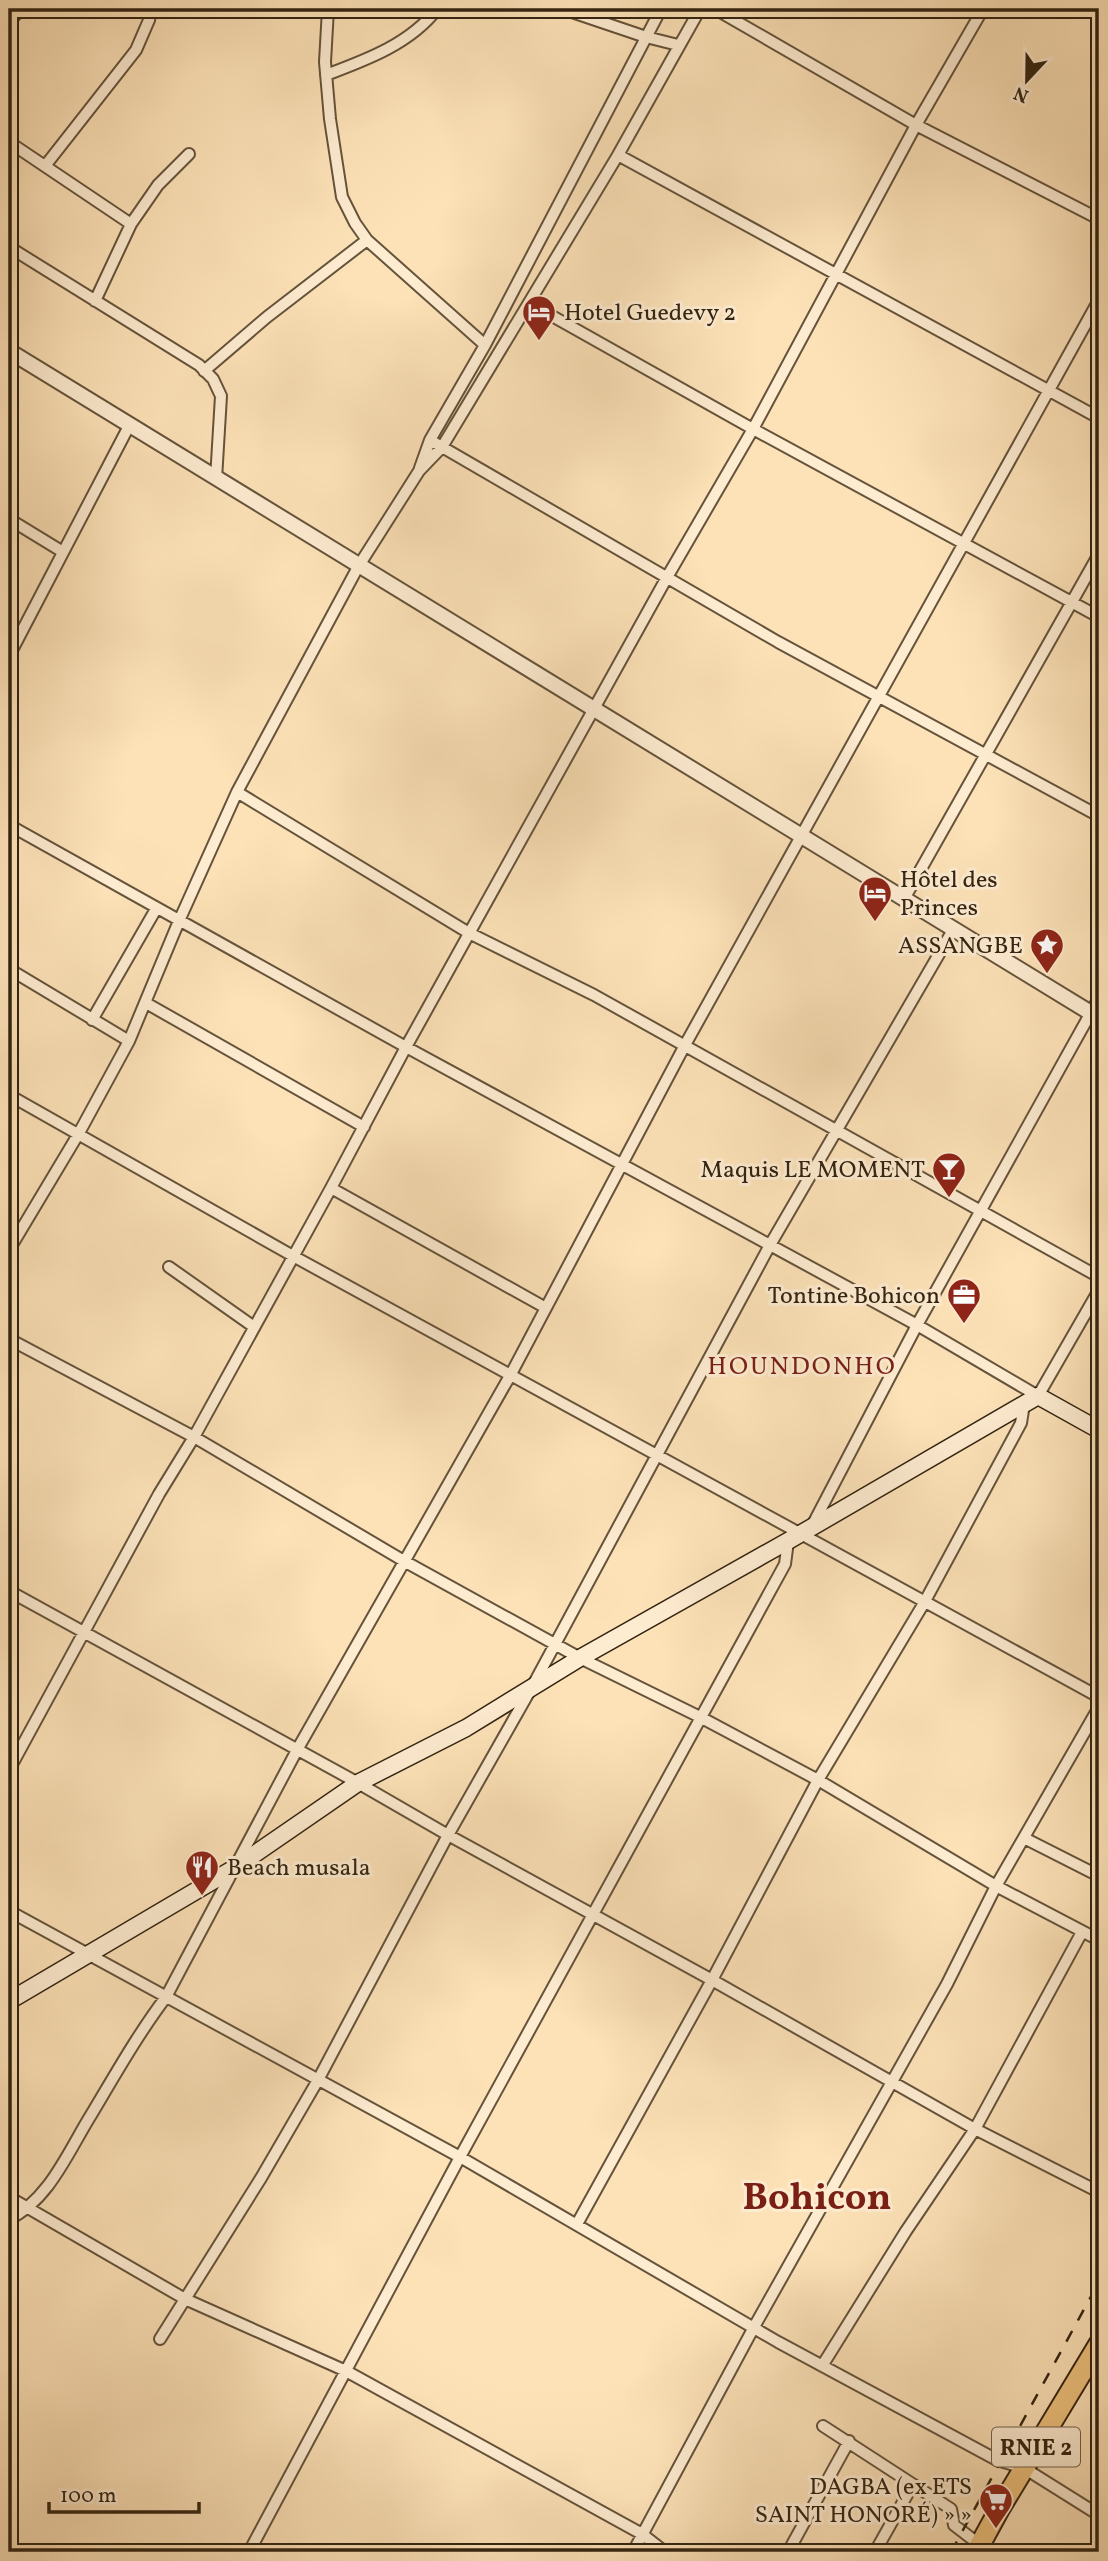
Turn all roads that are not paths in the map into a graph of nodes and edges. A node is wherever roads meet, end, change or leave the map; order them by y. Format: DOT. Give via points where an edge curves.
graph roads {
  1 [pos="21,9"];
  2 [pos="151,9"];
  3 [pos="328,9"];
  4 [pos="436,9"];
  5 [pos="563,9"];
  6 [pos="660,9"];
  7 [pos="700,9"];
  8 [pos="715,9"];
  9 [pos="983,9"];
  10 [pos="9,22"];
  11 [pos="646,37"];
  12 [pos="678,45"];
  13 [pos="326,75"];
  14 [pos="916,125"];
  15 [pos="9,142"];
  16 [pos="189,154"];
  17 [pos="618,155"];
  18 [pos="45,166"];
  19 [pos="1099,219"];
  20 [pos="550,221"];
  21 [pos="131,224"];
  22 [pos="570,232"];
  23 [pos="367,240"];
  24 [pos="9,247"];
  25 [pos="836,274"];
  26 [pos="1099,300"];
  27 [pos="96,301"];
  28 [pos="530,303"];
  29 [pos="485,345"];
  30 [pos="9,351"];
  31 [pos="204,371"];
  32 [pos="1049,390"];
  33 [pos="1099,418"];
  34 [pos="129,426"];
  35 [pos="754,429"];
  36 [pos="430,440"];
  37 [pos="442,447"];
  38 [pos="419,471"];
  39 [pos="216,479"];
  40 [pos="9,519"];
  41 [pos="965,544"];
  42 [pos="63,552"];
  43 [pos="1099,554"];
  44 [pos="358,567"];
  45 [pos="666,579"];
  46 [pos="1071,602"];
  47 [pos="1099,618"];
  48 [pos="9,656"];
  49 [pos="879,698"];
  50 [pos="595,709"];
  51 [pos="986,755"];
  52 [pos="237,792"];
  53 [pos="1099,816"];
  54 [pos="9,825"];
  55 [pos="801,836"];
  56 [pos="904,899"];
  57 [pos="156,909"];
  58 [pos="179,921"];
  59 [pos="953,930"];
  60 [pos="469,933"];
  61 [pos="9,969"];
  62 [pos="1099,998"];
  63 [pos="146,1003"];
  64 [pos="1095,1016"];
  65 [pos="92,1020"];
  66 [pos="129,1041"];
  67 [pos="685,1045"];
  68 [pos="405,1047"];
  69 [pos="9,1095"];
  70 [pos="364,1127"];
  71 [pos="835,1129"];
  72 [pos="79,1133"];
  73 [pos="622,1164"];
  74 [pos="331,1188"];
  75 [pos="981,1210"];
  76 [pos="770,1245"];
  77 [pos="9,1250"];
  78 [pos="293,1256"];
  79 [pos="169,1267"];
  80 [pos="1099,1277"];
  81 [pos="1099,1290"];
  82 [pos="546,1308"];
  83 [pos="917,1325"];
  84 [pos="254,1326"];
  85 [pos="9,1339"];
  86 [pos="511,1374"];
  87 [pos="1031,1400"];
  88 [pos="1099,1430"];
  89 [pos="194,1437"];
  90 [pos="656,1455"];
  91 [pos="800,1534"];
  92 [pos="404,1560"];
  93 [pos="9,1591"];
  94 [pos="924,1603"];
  95 [pos="86,1631"];
  96 [pos="554,1642"];
  97 [pos="580,1658"];
  98 [pos="532,1688"];
  99 [pos="1099,1697"];
  100 [pos="1099,1707"];
  101 [pos="700,1717"];
  102 [pos="297,1750"];
  103 [pos="9,1770"];
  104 [pos="818,1780"];
  105 [pos="358,1783"];
  106 [pos="448,1835"];
  107 [pos="1024,1838"];
  108 [pos="233,1869"];
  109 [pos="1099,1876"];
  110 [pos="996,1886"];
  111 [pos="9,1911"];
  112 [pos="594,1915"];
  113 [pos="1082,1932"];
  114 [pos="1099,1940"];
  115 [pos="87,1954"];
  116 [pos="712,1980"];
  117 [pos="166,1997"];
  118 [pos="9,2001"];
  119 [pos="318,2080"];
  120 [pos="892,2083"];
  121 [pos="975,2129"];
  122 [pos="460,2157"];
  123 [pos="1099,2192"];
  124 [pos="9,2197"];
  125 [pos="29,2207"];
  126 [pos="9,2219"];
  127 [pos="577,2224"];
  128 [pos="185,2299"];
  129 [pos="754,2328"];
  130 [pos="160,2339"];
  131 [pos="1099,2344"];
  132 [pos="822,2366"];
  133 [pos="346,2371"];
  134 [pos="823,2426"];
  135 [pos="849,2441"];
  136 [pos="1024,2468"];
  137 [pos="912,2486"];
  138 [pos="1099,2515"];
  139 [pos="642,2534"];
  140 [pos="979,2549"];
  141 [pos="249,2552"];
  142 [pos="633,2552"];
  143 [pos="665,2552"];
  144 [pos="788,2552"];
  145 [pos="875,2552"];
  1 -- 10 [label="street"];
  2 -- 18 [label="street" via="136,50"];
  3 -- 13 [label="street"];
  4 -- 13 [label="street" via="401,41"];
  5 -- 11 [label="street"];
  6 -- 11 [label="street"];
  7 -- 12 [label="street"];
  8 -- 14 [label="street"];
  9 -- 14 [label="street"];
  11 -- 12 [label="street"];
  11 -- 20 [label="street"];
  12 -- 17 [label="street"];
  13 -- 23 [label="street" via="342,197"];
  14 -- 19 [label="street"];
  14 -- 25 [label="street"];
  15 -- 18 [label="street"];
  16 -- 21 [label="street" via="158,185"];
  17 -- 22 [label="street"];
  17 -- 25 [label="street"];
  18 -- 21 [label="street"];
  20 -- 22 [label="street"];
  20 -- 29 [label="street"];
  21 -- 27 [label="street"];
  22 -- 28 [label="street"];
  23 -- 29 [label="street"];
  23 -- 31 [label="street"];
  24 -- 27 [label="street"];
  25 -- 32 [label="street"];
  25 -- 35 [label="street"];
  26 -- 32 [label="street"];
  27 -- 31 [label="street"];
  28 -- 35 [label="street"];
  28 -- 37 [label="street"];
  29 -- 36 [label="street"];
  30 -- 34 [label="street"];
  31 -- 39 [label="street" via="221,396"];
  32 -- 33 [label="street"];
  32 -- 41 [label="street"];
  34 -- 39 [label="street"];
  34 -- 42 [label="street"];
  35 -- 41 [label="street"];
  35 -- 45 [label="street"];
  36 -- 37 [label="street"];
  36 -- 38 [label="street"];
  37 -- 38 [label="street"];
  37 -- 45 [label="street"];
  38 -- 44 [label="street"];
  39 -- 44 [label="street"];
  40 -- 42 [label="street"];
  41 -- 46 [label="street"];
  41 -- 49 [label="street"];
  42 -- 48 [label="street"];
  43 -- 46 [label="street"];
  44 -- 50 [label="street"];
  44 -- 52 [label="street"];
  45 -- 49 [label="street"];
  45 -- 50 [label="street"];
  46 -- 47 [label="street"];
  46 -- 51 [label="street"];
  49 -- 51 [label="street"];
  49 -- 55 [label="street"];
  50 -- 55 [label="street"];
  50 -- 60 [label="street"];
  51 -- 53 [label="street"];
  51 -- 56 [label="street"];
  52 -- 58 [label="street"];
  52 -- 60 [label="street"];
  54 -- 57 [label="street"];
  55 -- 56 [label="street"];
  55 -- 67 [label="street"];
  56 -- 59 [label="street"];
  57 -- 58 [label="street"];
  57 -- 65 [label="street"];
  58 -- 63 [label="street"];
  58 -- 68 [label="street"];
  59 -- 64 [label="street"];
  59 -- 71 [label="street"];
  60 -- 67 [label="street"];
  60 -- 68 [label="street"];
  61 -- 65 [label="street"];
  62 -- 64 [label="street"];
  63 -- 66 [label="street"];
  63 -- 70 [label="street"];
  64 -- 75 [label="street"];
  65 -- 66 [label="street"];
  66 -- 72 [label="street"];
  67 -- 71 [label="street"];
  67 -- 73 [label="street"];
  68 -- 70 [label="street"];
  68 -- 73 [label="street"];
  69 -- 72 [label="street"];
  70 -- 74 [label="street"];
  71 -- 75 [label="street"];
  71 -- 76 [label="street"];
  72 -- 77 [label="street"];
  72 -- 78 [label="street"];
  73 -- 76 [label="street"];
  73 -- 82 [label="street"];
  74 -- 78 [label="street"];
  74 -- 82 [label="street"];
  75 -- 80 [label="street"];
  75 -- 83 [label="street"];
  76 -- 83 [label="street"];
  76 -- 90 [label="street"];
  78 -- 84 [label="street"];
  78 -- 86 [label="street"];
  79 -- 84 [label="street"];
  81 -- 87 [label="street"];
  82 -- 86 [label="street"];
  83 -- 87 [label="street"];
  83 -- 91 [label="street"];
  84 -- 89 [label="street"];
  85 -- 89 [label="street"];
  86 -- 90 [label="street"];
  86 -- 92 [label="street"];
  87 -- 88 [label="main road"];
  87 -- 91 [label="main road"];
  87 -- 94 [label="street"];
  89 -- 92 [label="street"];
  89 -- 95 [label="street"];
  90 -- 91 [label="street"];
  90 -- 96 [label="street"];
  91 -- 94 [label="street"];
  91 -- 97 [label="main road"];
  91 -- 101 [label="street"];
  92 -- 96 [label="street"];
  92 -- 102 [label="street"];
  93 -- 95 [label="street"];
  94 -- 99 [label="street"];
  94 -- 104 [label="street"];
  95 -- 102 [label="street"];
  95 -- 103 [label="street"];
  96 -- 97 [label="street"];
  96 -- 98 [label="street"];
  97 -- 98 [label="main road"];
  97 -- 101 [label="street"];
  98 -- 105 [label="main road"];
  98 -- 106 [label="street"];
  100 -- 107 [label="street"];
  101 -- 104 [label="street"];
  101 -- 112 [label="street"];
  102 -- 105 [label="street"];
  102 -- 108 [label="street"];
  104 -- 110 [label="street"];
  104 -- 116 [label="street"];
  105 -- 106 [label="street"];
  105 -- 108 [label="main road"];
  106 -- 112 [label="street"];
  106 -- 119 [label="street"];
  107 -- 109 [label="street"];
  107 -- 110 [label="street"];
  108 -- 115 [label="main road"];
  108 -- 117 [label="street"];
  110 -- 113 [label="street"];
  110 -- 120 [label="street"];
  111 -- 115 [label="street"];
  112 -- 116 [label="street"];
  112 -- 122 [label="street"];
  113 -- 114 [label="street"];
  113 -- 121 [label="street"];
  115 -- 117 [label="street"];
  115 -- 118 [label="main road"];
  116 -- 120 [label="street"];
  116 -- 127 [label="street"];
  117 -- 119 [label="street"];
  117 -- 125 [label="street" via="50,2183"];
  119 -- 122 [label="street"];
  119 -- 128 [label="street"];
  120 -- 121 [label="street"];
  120 -- 129 [label="street"];
  121 -- 123 [label="street"];
  121 -- 132 [label="street"];
  122 -- 127 [label="street"];
  122 -- 133 [label="street"];
  124 -- 125 [label="street"];
  125 -- 126 [label="street"];
  125 -- 128 [label="street"];
  127 -- 129 [label="street"];
  128 -- 130 [label="street"];
  128 -- 133 [label="street"];
  129 -- 132 [label="street"];
  129 -- 139 [label="street"];
  131 -- 136 [label="highway, RNIE 2"];
  132 -- 136 [label="street" via="997,2460"];
  133 -- 139 [label="street"];
  133 -- 141 [label="street"];
  134 -- 135 [label="street"];
  135 -- 137 [label="street"];
  135 -- 144 [label="street"];
  136 -- 138 [label="street"];
  136 -- 140 [label="highway, RNIE 2"];
  137 -- 140 [label="street" via="951,2509 954,2525"];
  137 -- 145 [label="street"];
  139 -- 142 [label="street"];
  139 -- 143 [label="street"];
}
